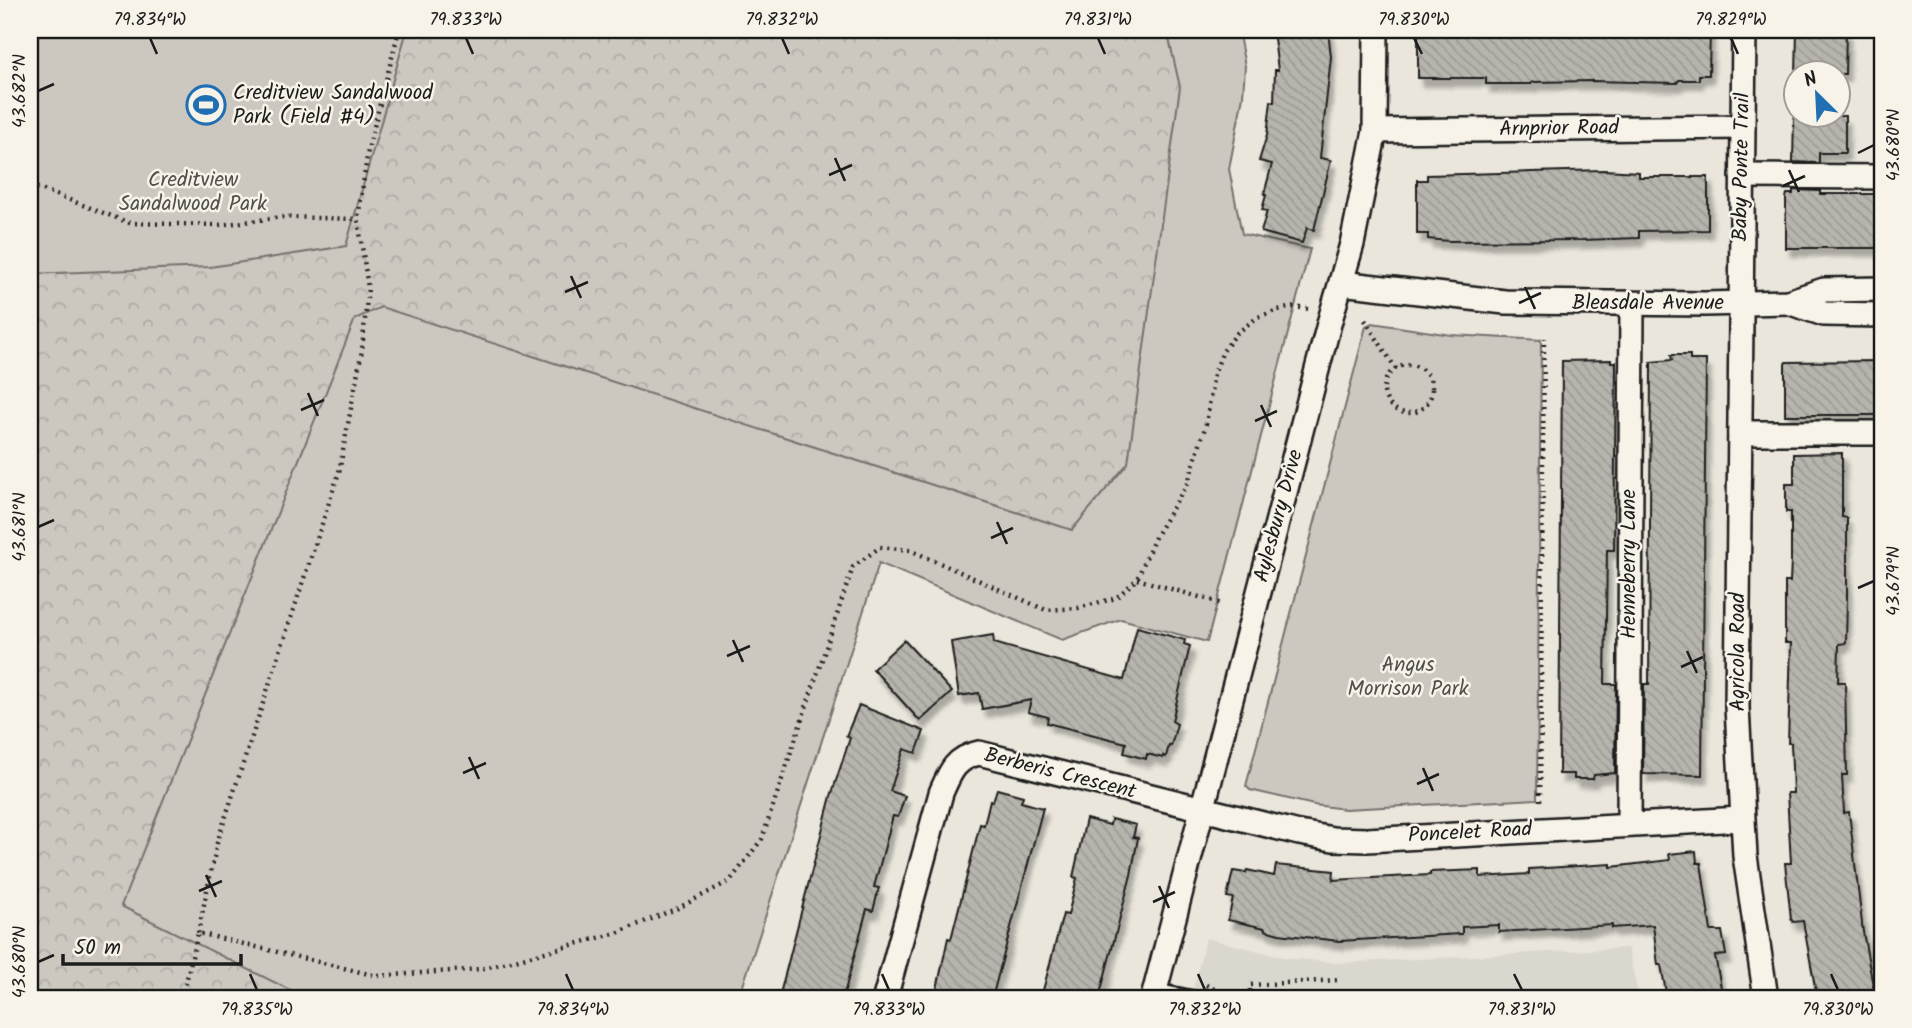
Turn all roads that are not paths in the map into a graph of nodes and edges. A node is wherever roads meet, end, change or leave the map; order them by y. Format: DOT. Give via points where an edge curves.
graph roads {
  1 [pos="1376,30"];
  2 [pos="1744,30"];
  3 [pos="1743,127"];
  4 [pos="1375,131"];
  5 [pos="1742,176"];
  6 [pos="1882,177"];
  7 [pos="1341,283"];
  8 [pos="1882,289"];
  9 [pos="1788,302"];
  10 [pos="1741,303"];
  11 [pos="1632,304"];
  12 [pos="1882,315"];
  13 [pos="1740,433"];
  14 [pos="1882,433"];
  15 [pos="1202,809"];
  16 [pos="1741,819"];
  17 [pos="1629,824"];
  18 [pos="1154,994"];
  19 [pos="885,998"];
  20 [pos="1193,998"];
  21 [pos="1766,998"];
  1 -- 4 [label="street, Aylesbury Drive"];
  2 -- 3 [label="street, Baby Ponte Trail"];
  3 -- 4 [label="street, Arnprior Road"];
  3 -- 5 [label="street, Baby Ponte Trail"];
  4 -- 7 [label="street, Aylesbury Drive"];
  5 -- 6 [label="street"];
  5 -- 10 [label="street, Baby Ponte Trail"];
  7 -- 11 [label="street, Bleasdale Avenue" via="1505,302"];
  7 -- 15 [label="street, Aylesbury Drive"];
  8 -- 9 [label="street, Bleasdale Avenue" via="1824,290"];
  9 -- 10 [label="street, Bleasdale Avenue"];
  9 -- 12 [label="street, Bleasdale Avenue" via="1824,314"];
  10 -- 11 [label="street, Bleasdale Avenue"];
  10 -- 13 [label="street, Agricola Road"];
  11 -- 17 [label="street, Henneberry Lane"];
  13 -- 14 [label="street"];
  13 -- 16 [label="street, Agricola Road" via="1737,707"];
  15 -- 17 [label="street, Poncelet Road" via="1333,839"];
  15 -- 18 [label="street, Aylesbury Drive"];
  15 -- 19 [label="street, Berberis Crescent" via="979,753 958,760 940,793"];
  16 -- 17 [label="street, Poncelet Road"];
  16 -- 21 [label="street, Agricola Road"];
  18 -- 20 [label="lane"];
}
